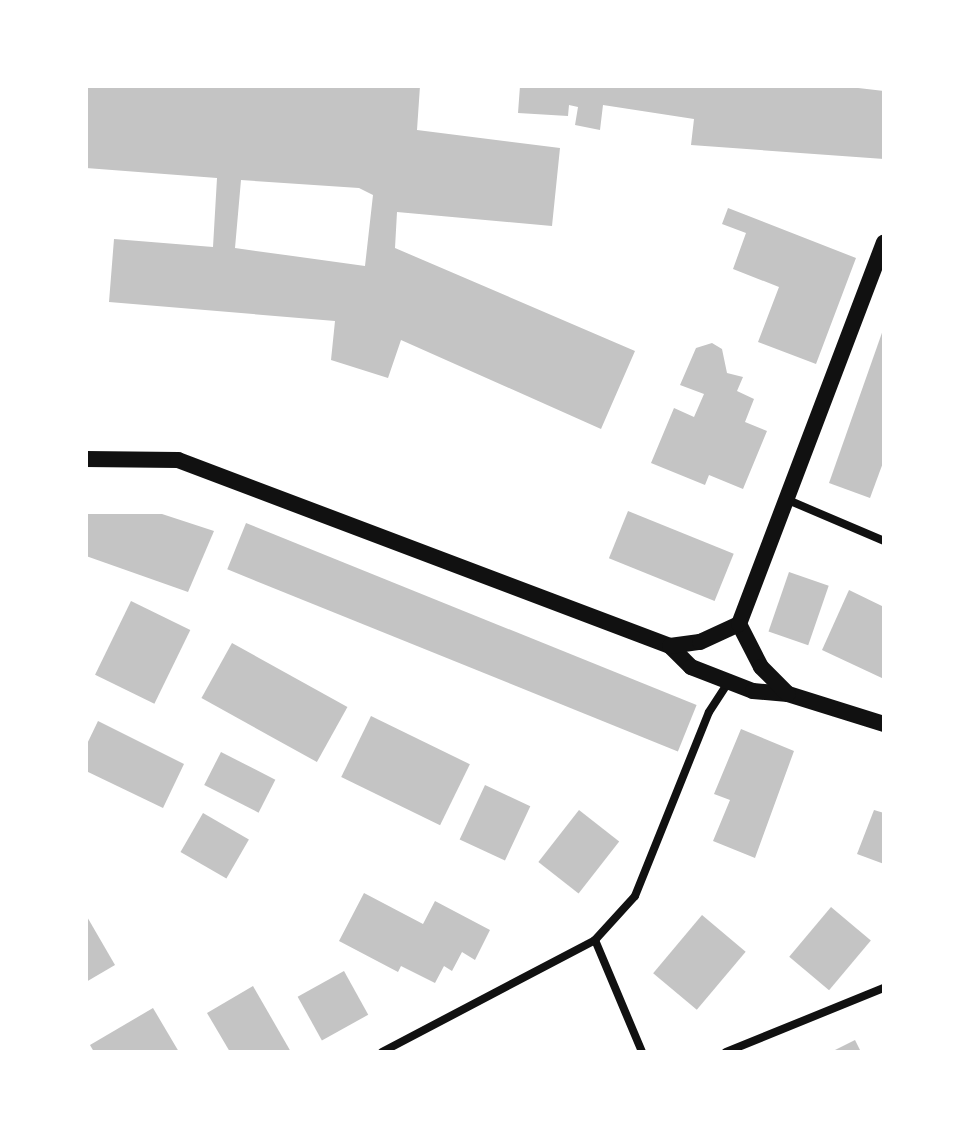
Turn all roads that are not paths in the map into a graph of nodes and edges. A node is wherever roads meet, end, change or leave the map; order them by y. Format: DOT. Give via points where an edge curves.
graph roads {
  1 [pos="884,243"];
  2 [pos="86,459"];
  3 [pos="788,500"];
  4 [pos="884,541"];
  5 [pos="739,624"];
  6 [pos="670,646"];
  7 [pos="729,681"];
  8 [pos="788,694"];
  9 [pos="884,724"];
  10 [pos="595,940"];
  11 [pos="884,988"];
  12 [pos="382,1052"];
  13 [pos="642,1052"];
  14 [pos="726,1052"];
  1 -- 3 [label="main road"];
  2 -- 6 [label="main road" via="178,460"];
  3 -- 4 [label="street"];
  3 -- 5 [label="main road"];
  5 -- 6 [label="main road" via="700,642"];
  5 -- 8 [label="main road" via="761,667"];
  6 -- 7 [label="main road" via="691,667"];
  7 -- 8 [label="main road" via="753,691"];
  7 -- 10 [label="street" via="709,712 635,896"];
  8 -- 9 [label="main road"];
  10 -- 12 [label="street"];
  10 -- 13 [label="street"];
  11 -- 14 [label="street"];
}
